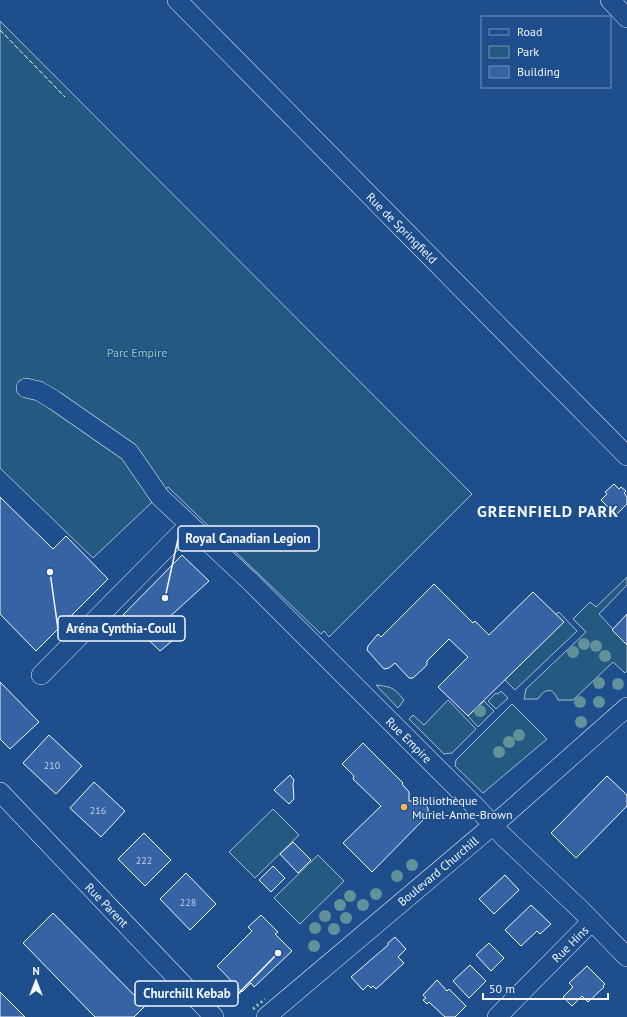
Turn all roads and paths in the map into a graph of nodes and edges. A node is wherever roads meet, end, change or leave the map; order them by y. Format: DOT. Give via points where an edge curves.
graph roads {
  1 [pos="177,0"];
  2 [pos="610,0"];
  3 [pos="627,18"];
  4 [pos="26,388"];
  5 [pos="627,456"];
  6 [pos="189,525"];
  7 [pos="41,675"];
  8 [pos="627,707"];
  9 [pos="0,792"];
  10 [pos="492,825"];
  11 [pos="592,921"];
  12 [pos="627,957"];
  13 [pos="214,1017"];
  14 [pos="266,1017"];
  15 [pos="497,1017"];
  1 -- 5 [label="street, Rue de Springfield"];
  2 -- 3 [label="street"];
  4 -- 6 [label="street, Rue Empire" via="40,391 129,452 160,498"];
  6 -- 7 [label="street"];
  6 -- 10 [label="street, Rue Empire" via="256,587"];
  8 -- 10 [label="street, Boulevard Churchill"];
  9 -- 13 [label="street, Rue Parent"];
  10 -- 11 [label="street, Rue Empire"];
  10 -- 14 [label="street, Boulevard Churchill"];
  11 -- 12 [label="street, Rue Empire"];
  11 -- 15 [label="street, Rue Hins"];
}
